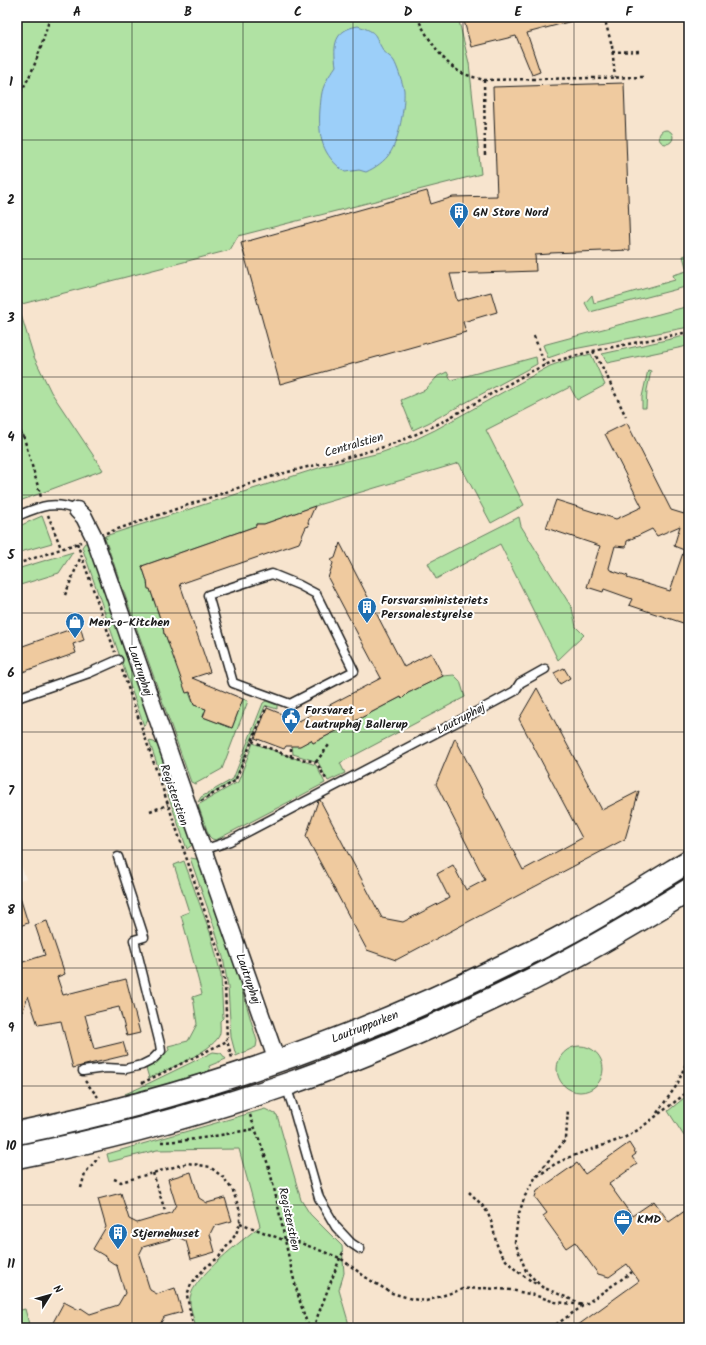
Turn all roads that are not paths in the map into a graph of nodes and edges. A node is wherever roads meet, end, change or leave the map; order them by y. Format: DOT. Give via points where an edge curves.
graph roads {
  1 [pos="77,510"];
  2 [pos="17,516"];
  3 [pos="299,585"];
  4 [pos="118,660"];
  5 [pos="545,669"];
  6 [pos="17,698"];
  7 [pos="203,850"];
  8 [pos="118,857"];
  9 [pos="689,861"];
  10 [pos="689,890"];
  11 [pos="277,1061"];
  12 [pos="84,1071"];
  13 [pos="286,1085"];
  14 [pos="17,1133"];
  15 [pos="17,1157"];
  16 [pos="360,1249"];
  1 -- 2 [label="lane, Lautruphøj" via="66,505 44,506"];
  1 -- 7 [label="street, Lautruphøj" via="84,517 94,537"];
  3 -- 3 [label="lane" via="316,594 354,671 290,704 234,683 208,596 272,574"];
  4 -- 6 [label="lane"];
  5 -- 7 [label="lane, Lautruphøj" via="520,683 515,691 230,841"];
  7 -- 11 [label="street, Lautruphøj"];
  8 -- 12 [label="lane" via="144,937 134,940 161,1051 142,1065 125,1069"];
  9 -- 11 [label="street, Lautrupparken" via="562,937 471,982 381,1022"];
  10 -- 13 [label="street, Lautrupparken" via="555,968 474,1008 382,1048"];
  11 -- 13 [label="street, Lautruphøj"];
  11 -- 14 [label="street, Lautrupparken" via="184,1091"];
  13 -- 15 [label="street, Lautrupparken" via="144,1128"];
  13 -- 16 [label="lane" via="318,1198 336,1227"];
}
